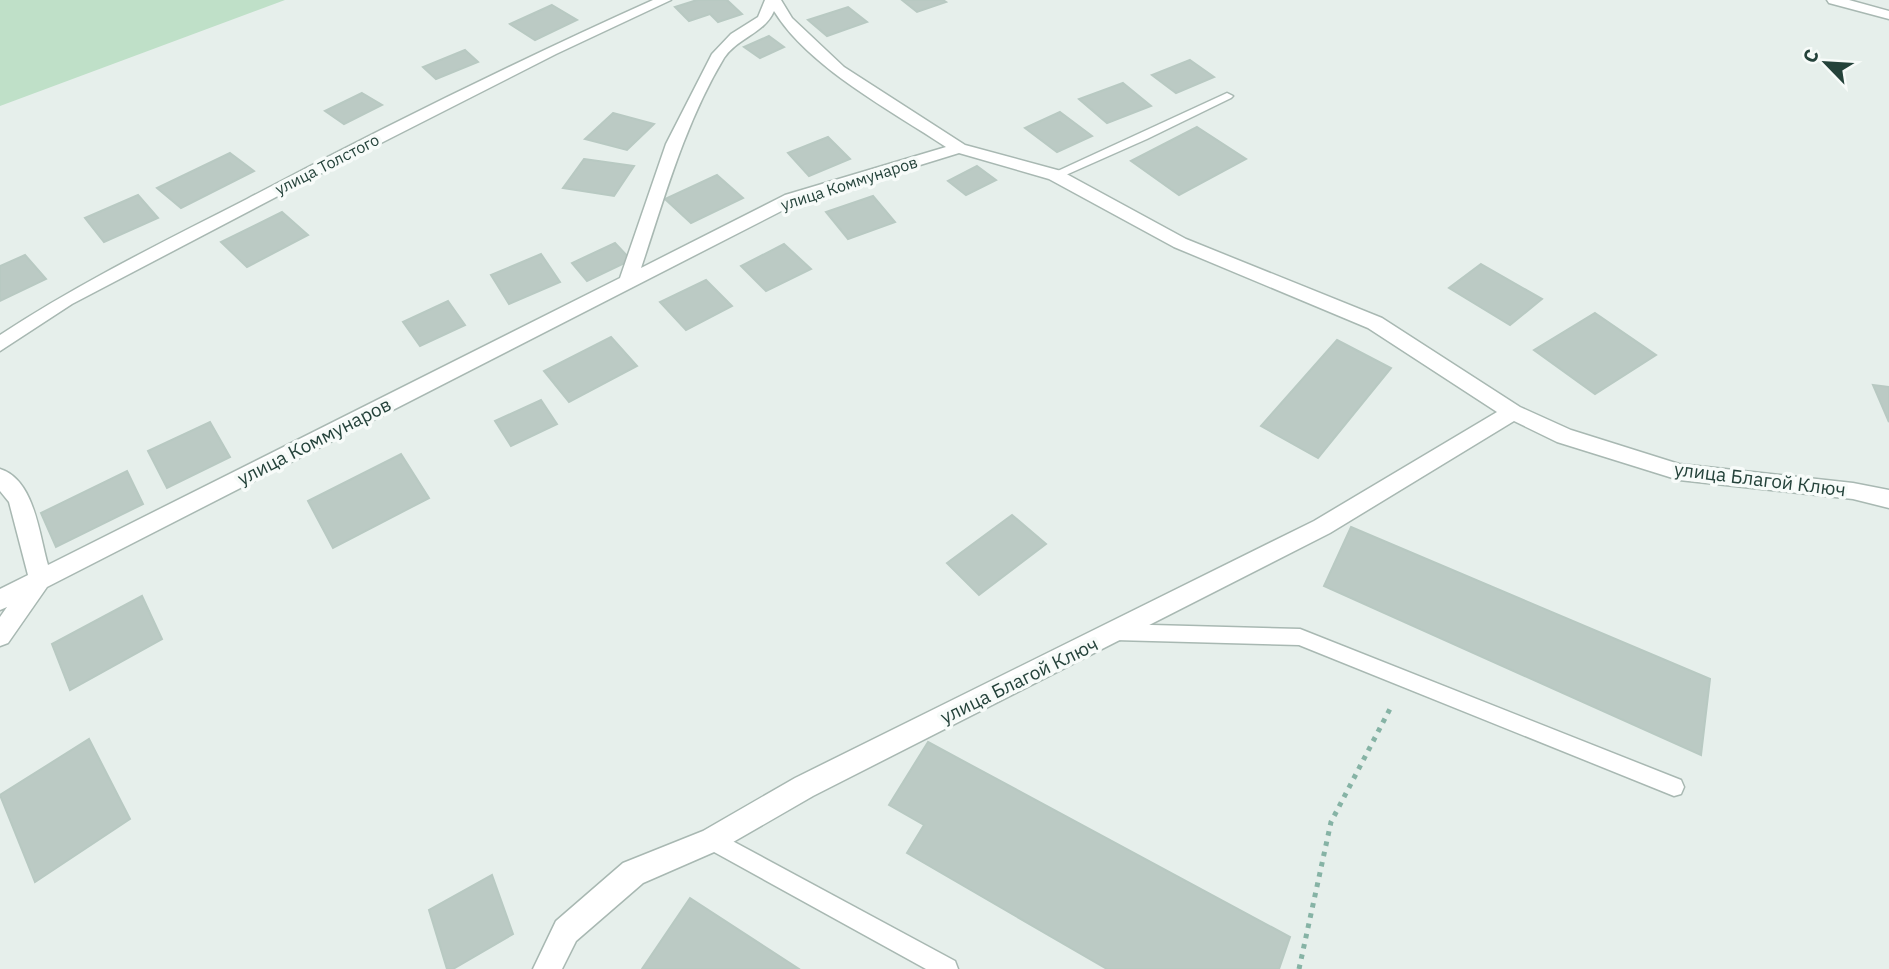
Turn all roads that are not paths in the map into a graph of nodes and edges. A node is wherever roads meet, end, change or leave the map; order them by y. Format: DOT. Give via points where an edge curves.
graph roads {
  1 [pos="664,0"];
  2 [pos="773,0"];
  3 [pos="1834,0"];
  4 [pos="1889,15"];
  5 [pos="1227,96"];
  6 [pos="959,148"];
  7 [pos="1055,174"];
  8 [pos="628,280"];
  9 [pos="0,344"];
  10 [pos="1513,412"];
  11 [pos="0,477"];
  12 [pos="1889,499"];
  13 [pos="40,579"];
  14 [pos="0,600"];
  15 [pos="1115,632"];
  16 [pos="0,636"];
  17 [pos="1674,788"];
  18 [pos="712,840"];
  19 [pos="547,969"];
  20 [pos="947,969"];
  1 -- 9 [label="street, улица Толстого" via="551,51 312,171 66,300"];
  2 -- 6 [label="street, улица Благой Ключ" via="787,21 839,70"];
  2 -- 8 [label="street" via="764,19 719,54 674,144"];
  3 -- 4 [label="street"];
  5 -- 7 [label="lane"];
  6 -- 7 [label="street, улица Благой Ключ"];
  6 -- 8 [label="street, улица Коммунаров" via="791,199"];
  7 -- 10 [label="street, улица Благой Ключ" via="1180,243 1374,323"];
  8 -- 13 [label="street, улица Коммунаров"];
  10 -- 12 [label="street, улица Благой Ключ" via="1564,436 1679,472"];
  10 -- 15 [label="street, улица Благой Ключ" via="1322,527"];
  11 -- 13 [label="street" via="19,498"];
  13 -- 14 [label="street, улица Коммунаров"];
  13 -- 16 [label="street"];
  15 -- 17 [label="lane" via="1300,637"];
  15 -- 18 [label="street, улица Благой Ключ" via="804,787"];
  18 -- 19 [label="street, улица Благой Ключ" via="633,873 566,931"];
  18 -- 20 [label="lane"];
}
